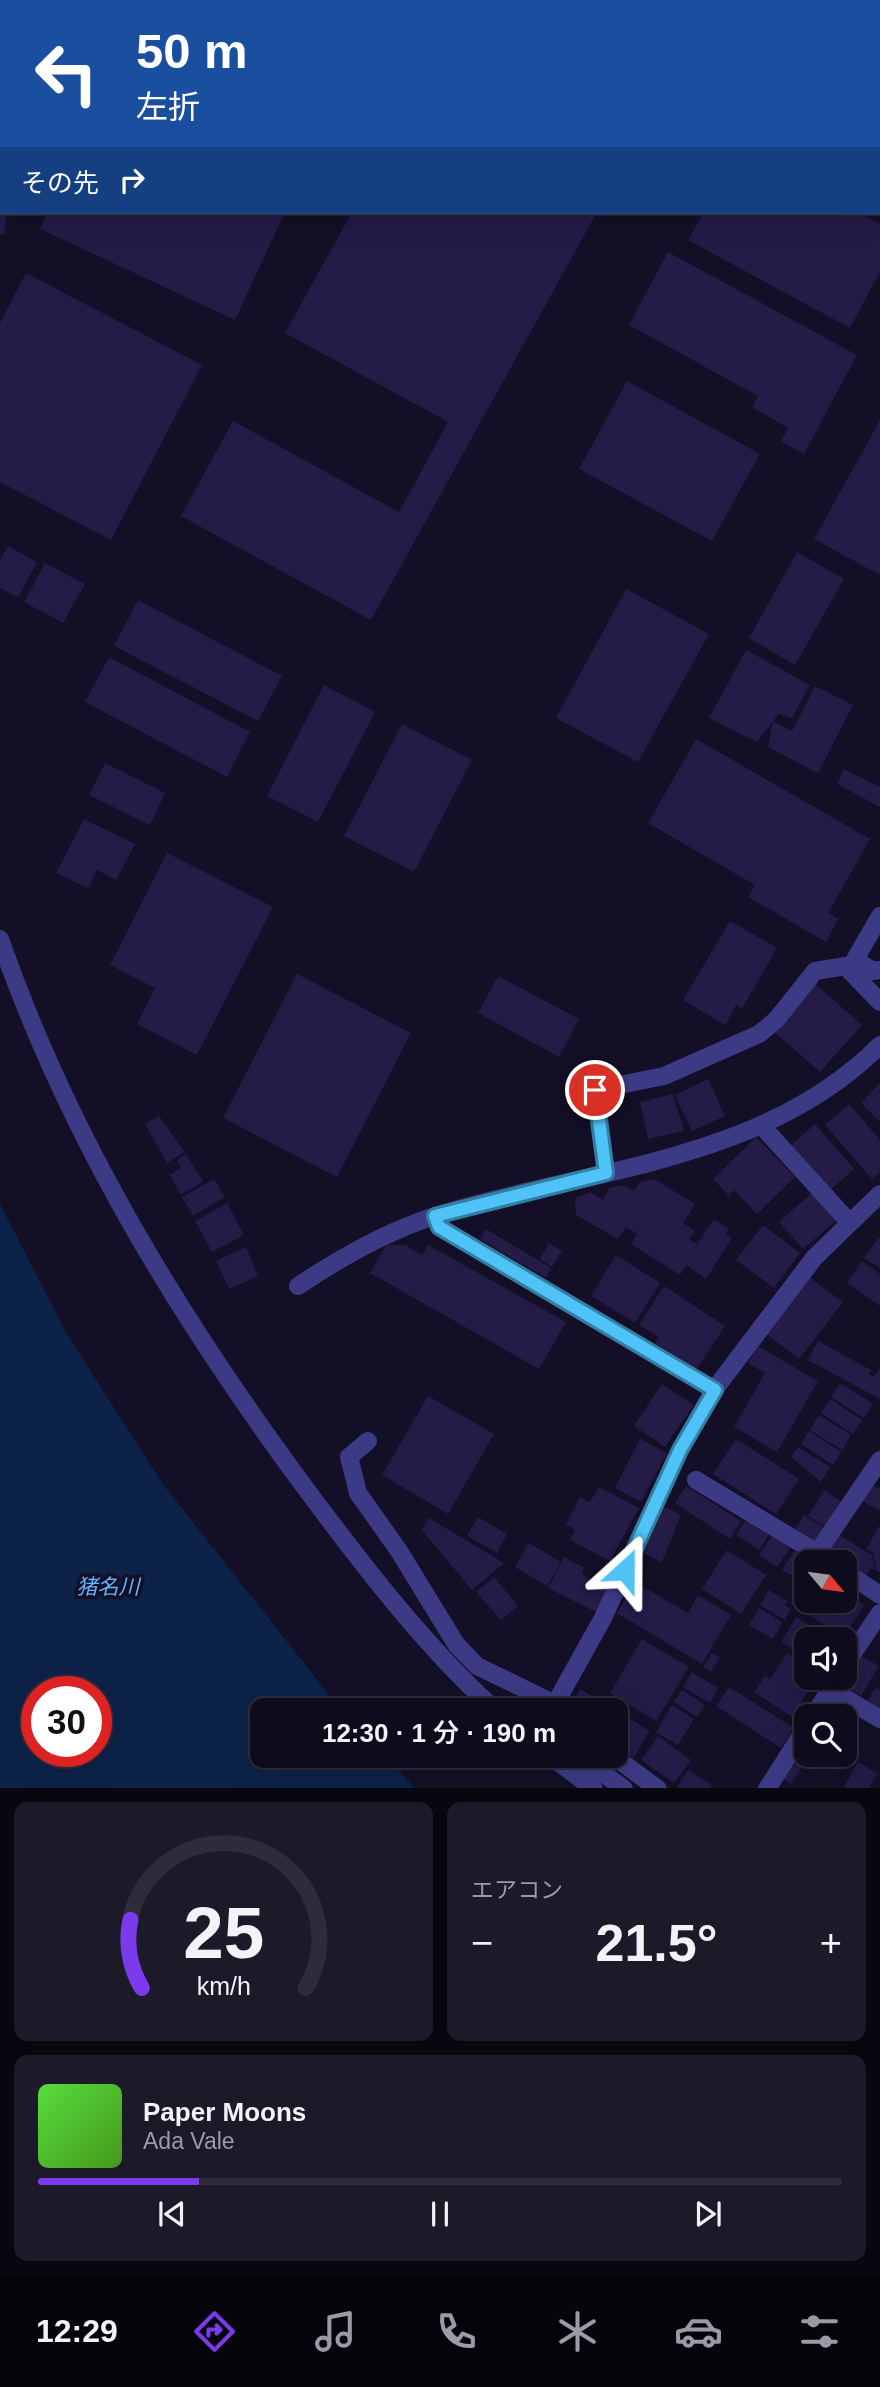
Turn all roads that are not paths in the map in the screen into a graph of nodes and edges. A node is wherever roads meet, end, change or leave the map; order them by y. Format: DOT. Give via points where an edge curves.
graph roads {
  1 [pos="880,916"];
  2 [pos="0,939"];
  3 [pos="854,962"];
  4 [pos="880,970"];
  5 [pos="880,1002"];
  6 [pos="880,1045"];
  7 [pos="761,1125"];
  8 [pos="606,1173"];
  9 [pos="880,1194"];
  10 [pos="435,1216"];
  11 [pos="849,1223"];
  12 [pos="298,1286"];
  13 [pos="715,1390"];
  14 [pos="368,1440"];
  15 [pos="880,1460"];
  16 [pos="696,1480"];
  17 [pos="811,1550"];
  18 [pos="829,1550"];
  19 [pos="858,1581"];
  20 [pos="880,1595"];
  21 [pos="880,1613"];
  22 [pos="857,1647"];
  23 [pos="459,1659"];
  24 [pos="843,1690"];
  25 [pos="485,1698"];
  26 [pos="539,1698"];
  27 [pos="561,1698"];
  28 [pos="880,1719"];
  29 [pos="794,1746"];
  30 [pos="628,1766"];
  31 [pos="567,1768"];
  32 [pos="597,1768"];
  33 [pos="594,1788"];
  34 [pos="624,1788"];
  35 [pos="658,1788"];
  36 [pos="767,1788"];
  1 -- 3 [label="street"];
  2 -- 23 [label="street" via="82,1131 149,1257 218,1367 351,1549"];
  3 -- 4 [label="street"];
  3 -- 5 [label="street" via="849,970"];
  3 -- 8 [label="street" via="815,971 759,1034 664,1076 595,1090"];
  6 -- 7 [label="street" via="826,1091"];
  7 -- 8 [label="street" via="712,1147"];
  7 -- 11 [label="street"];
  8 -- 10 [label="street"];
  9 -- 11 [label="street"];
  10 -- 12 [label="street" via="332,1264"];
  10 -- 13 [label="street" via="439,1227"];
  11 -- 13 [label="street" via="814,1258"];
  13 -- 27 [label="street" via="680,1450"];
  14 -- 23 [label="street" via="349,1457 358,1493"];
  15 -- 18 [label="street"];
  16 -- 17 [label="street"];
  19 -- 20 [label="street"];
  21 -- 22 [label="street"];
  23 -- 25 [label="street"];
  23 -- 26 [label="street"];
  24 -- 28 [label="street"];
  29 -- 36 [label="street"];
  30 -- 35 [label="street"];
  31 -- 33 [label="street"];
  32 -- 34 [label="street"];
}
